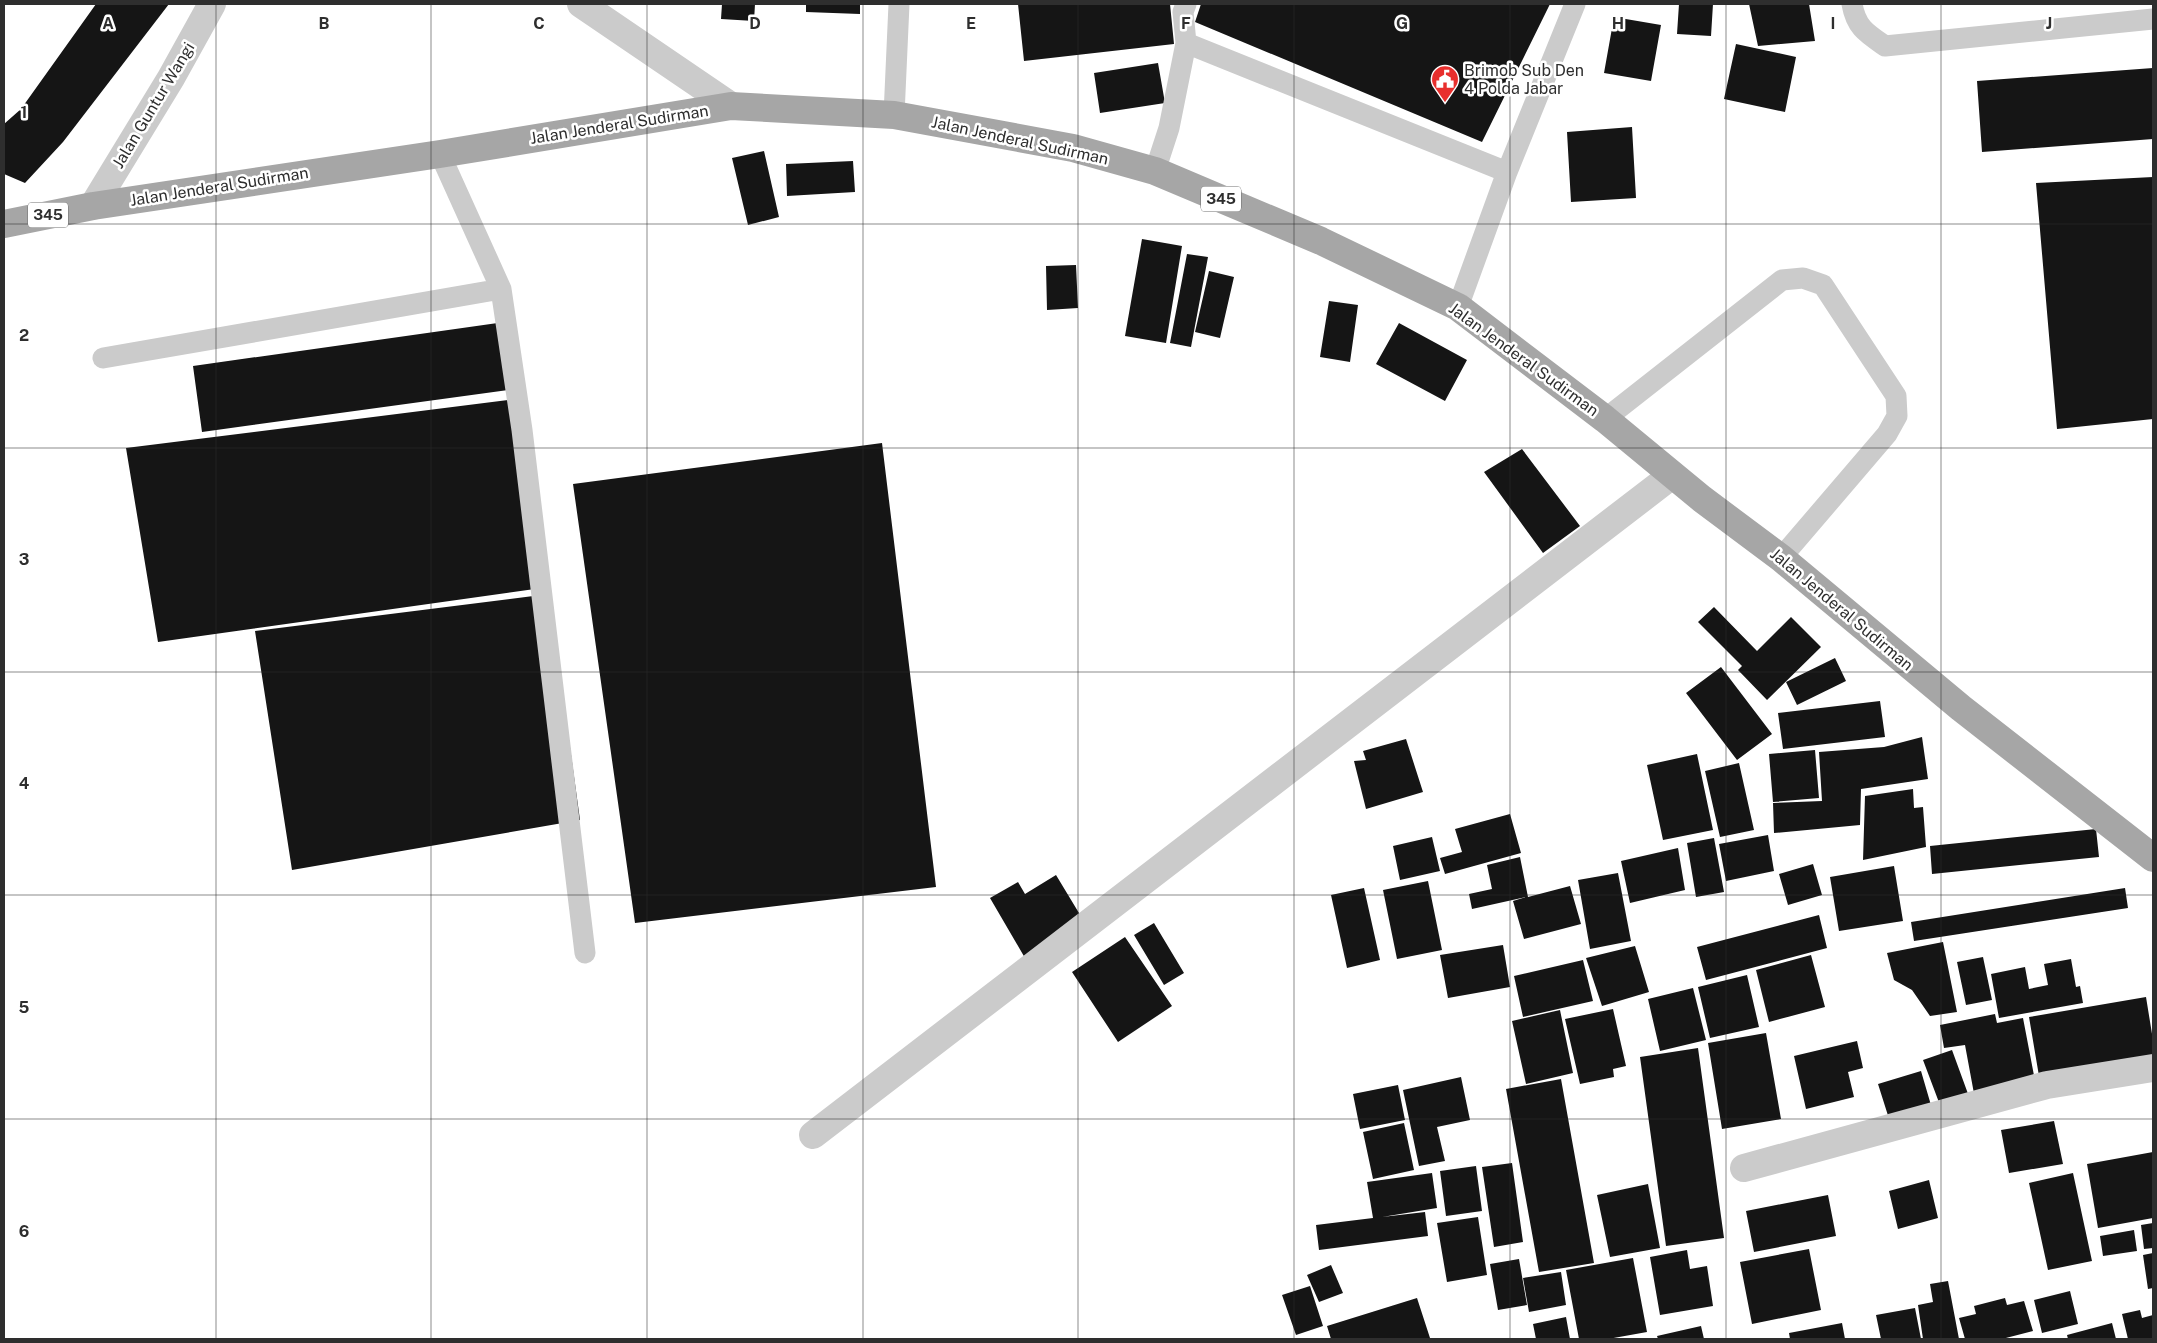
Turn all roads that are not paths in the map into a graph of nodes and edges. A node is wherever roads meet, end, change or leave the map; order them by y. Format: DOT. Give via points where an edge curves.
graph roads {
  1 [pos="212,4"];
  2 [pos="581,4"];
  3 [pos="899,4"];
  4 [pos="1186,4"];
  5 [pos="1575,4"];
  6 [pos="1852,4"];
  7 [pos="2153,20"];
  8 [pos="1186,43"];
  9 [pos="731,106"];
  10 [pos="894,115"];
  11 [pos="440,154"];
  12 [pos="1155,171"];
  13 [pos="1507,172"];
  14 [pos="93,206"];
  15 [pos="4,224"];
  16 [pos="501,290"];
  17 [pos="1458,307"];
  18 [pos="103,358"];
  19 [pos="1605,418"];
  20 [pos="1671,476"];
  21 [pos="1781,558"];
  22 [pos="2153,858"];
  23 [pos="584,953"];
  24 [pos="2153,1068"];
  25 [pos="813,1135"];
  26 [pos="1744,1168"];
  1 -- 14 [label="street, Jalan Guntur Wangi"];
  2 -- 9 [label="street"];
  3 -- 10 [label="lane"];
  4 -- 8 [label="lane" via="1183,12"];
  5 -- 13 [label="lane"];
  6 -- 7 [label="lane" via="1864,32 1885,46"];
  8 -- 12 [label="lane" via="1169,128"];
  8 -- 13 [label="lane"];
  9 -- 10 [label="main road, Jalan Jenderal Sudirman / 345"];
  9 -- 11 [label="main road, Jalan Jenderal Sudirman / 345"];
  10 -- 12 [label="main road, Jalan Jenderal Sudirman / 345" via="1073,148"];
  11 -- 14 [label="main road, Jalan Jenderal Sudirman / 345"];
  11 -- 16 [label="lane"];
  12 -- 17 [label="main road, Jalan Jenderal Sudirman / 345" via="1321,241"];
  13 -- 17 [label="lane"];
  14 -- 15 [label="main road, Jalan Jenderal Sudirman / 345"];
  16 -- 18 [label="lane"];
  16 -- 23 [label="lane" via="524,440"];
  17 -- 19 [label="main road, Jalan Jenderal Sudirman / 345"];
  19 -- 20 [label="main road, Jalan Jenderal Sudirman / 345"];
  19 -- 21 [label="lane" via="1782,280 1803,278 1823,285 1896,396 1897,416 1888,434"];
  20 -- 21 [label="main road, Jalan Jenderal Sudirman / 345"];
  20 -- 25 [label="street"];
  21 -- 22 [label="main road, Jalan Jenderal Sudirman / 345" via="1961,708"];
  24 -- 26 [label="street" via="2047,1085"];
}
